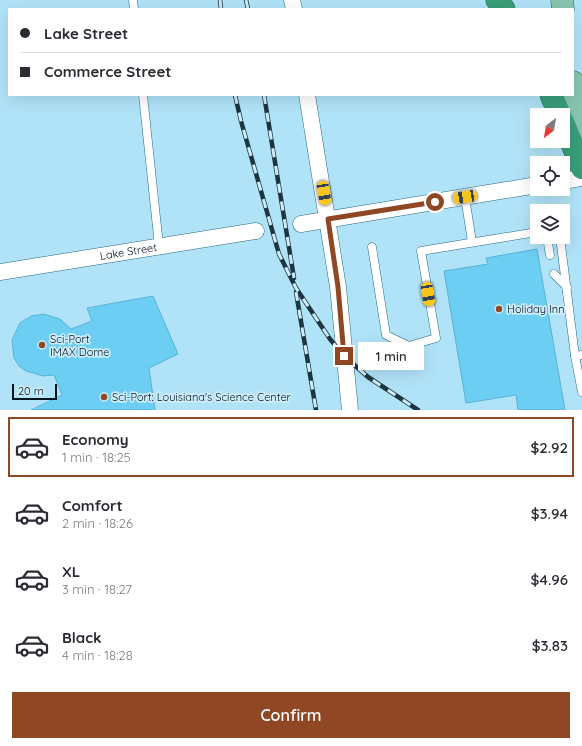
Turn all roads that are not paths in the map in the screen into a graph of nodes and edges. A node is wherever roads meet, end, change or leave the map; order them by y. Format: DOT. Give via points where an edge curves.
graph roads {
  1 [pos="497,0"];
  2 [pos="503,8"];
  3 [pos="574,89"];
  4 [pos="143,96"];
  5 [pos="307,96"];
  6 [pos="551,96"];
  7 [pos="557,108"];
  8 [pos="570,139"];
  9 [pos="582,148"];
  10 [pos="582,168"];
  11 [pos="582,178"];
  12 [pos="570,180"];
  13 [pos="530,186"];
  14 [pos="465,197"];
  15 [pos="328,219"];
  16 [pos="301,224"];
  17 [pos="256,231"];
  18 [pos="530,233"];
  19 [pos="472,242"];
  20 [pos="548,244"];
  21 [pos="561,244"];
  22 [pos="159,246"];
  23 [pos="372,247"];
  24 [pos="550,255"];
  25 [pos="0,272"];
  26 [pos="554,274"];
  27 [pos="567,288"];
  28 [pos="579,355"];
  29 [pos="582,392"];
  30 [pos="350,410"];
  1 -- 2 [label="highway"];
  3 -- 9 [label="main road"];
  4 -- 22 [label="lane"];
  5 -- 15 [label="street"];
  6 -- 7 [label="highway"];
  8 -- 10 [label="highway"];
  11 -- 12 [label="street"];
  13 -- 14 [label="street"];
  14 -- 15 [label="street"];
  14 -- 19 [label="lane"];
  15 -- 16 [label="street"];
  15 -- 30 [label="street" via="338,287"];
  17 -- 22 [label="street, Lake Street"];
  18 -- 19 [label="lane"];
  19 -- 23 [label="lane" via="421,251 436,338 409,346 386,335"];
  20 -- 24 [label="lane"];
  21 -- 27 [label="lane"];
  22 -- 25 [label="street, Lake Street"];
  26 -- 27 [label="lane"];
  27 -- 28 [label="lane"];
  28 -- 29 [label="lane"];
}
